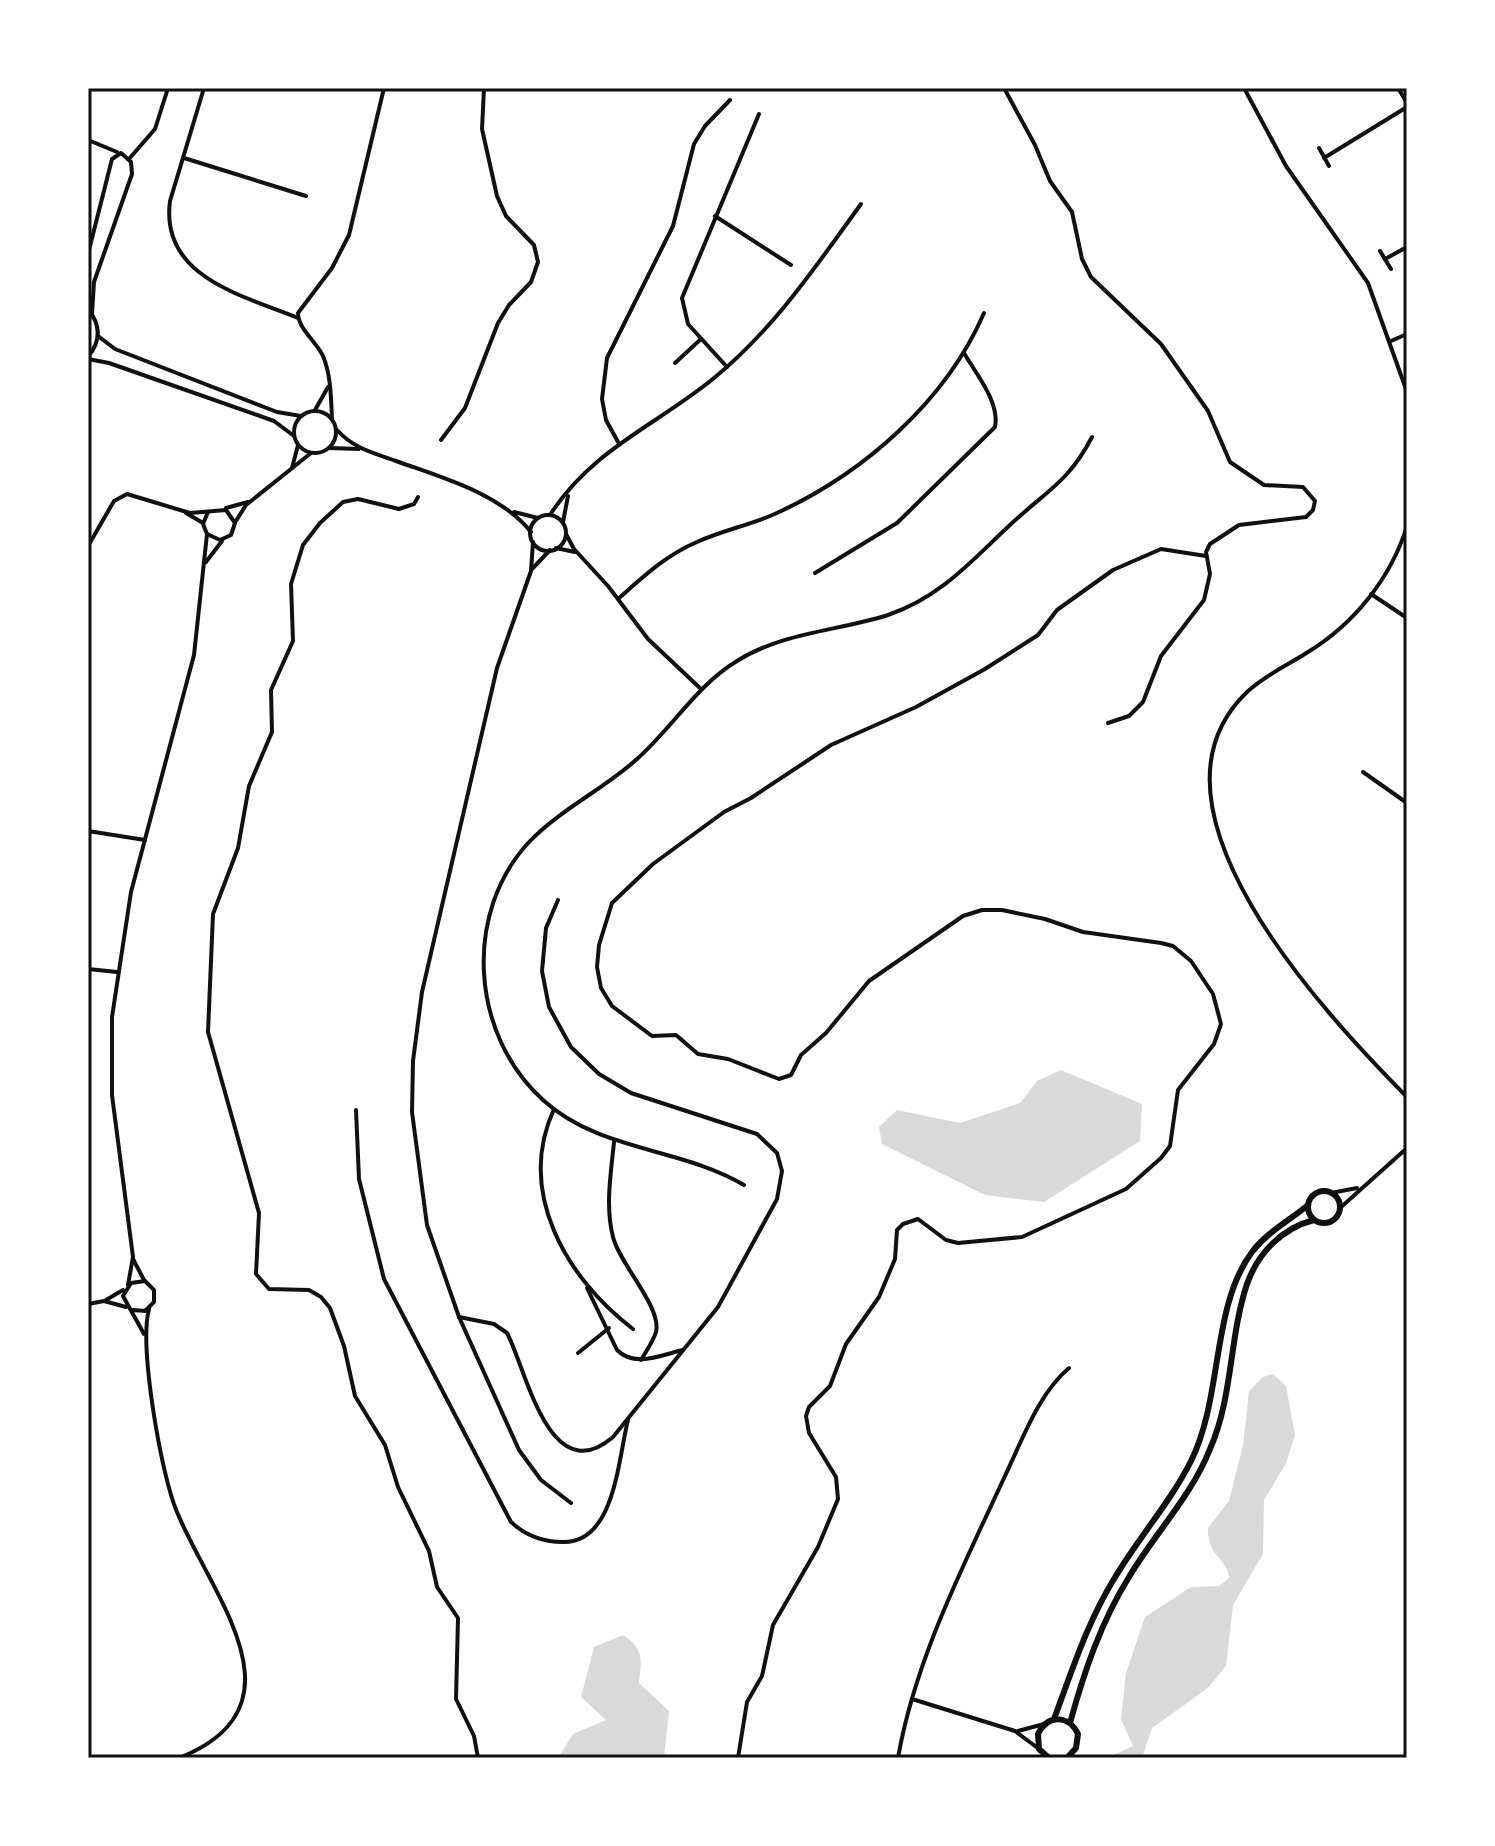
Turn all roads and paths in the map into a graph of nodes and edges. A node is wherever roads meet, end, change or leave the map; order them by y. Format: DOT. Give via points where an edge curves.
graph roads {
  1 [pos="168,88"];
  2 [pos="204,88"];
  3 [pos="384,88"];
  4 [pos="484,88"];
  5 [pos="1004,88"];
  6 [pos="1244,88"];
  7 [pos="1398,88"];
  8 [pos="730,100"];
  9 [pos="1407,105"];
  10 [pos="759,114"];
  11 [pos="88,140"];
  12 [pos="1319,148"];
  13 [pos="119,153"];
  14 [pos="184,158"];
  15 [pos="1324,158"];
  16 [pos="129,159"];
  17 [pos="1329,166"];
  18 [pos="306,196"];
  19 [pos="861,204"];
  20 [pos="715,216"];
  21 [pos="1407,247"];
  22 [pos="1380,251"];
  23 [pos="88,254"];
  24 [pos="1385,259"];
  25 [pos="791,265"];
  26 [pos="1391,269"];
  27 [pos="88,309"];
  28 [pos="984,313"];
  29 [pos="92,314"];
  30 [pos="298,318"];
  31 [pos="1407,334"];
  32 [pos="98,336"];
  33 [pos="701,339"];
  34 [pos="1391,341"];
  35 [pos="964,353"];
  36 [pos="88,358"];
  37 [pos="675,363"];
  38 [pos="727,367"];
  39 [pos="329,385"];
  40 [pos="1407,392"];
  41 [pos="315,410"];
  42 [pos="301,416"];
  43 [pos="332,419"];
  44 [pos="337,430"];
  45 [pos="294,436"];
  46 [pos="1092,437"];
  47 [pos="441,440"];
  48 [pos="618,442"];
  49 [pos="298,444"];
  50 [pos="329,448"];
  51 [pos="361,449"];
  52 [pos="311,453"];
  53 [pos="291,470"];
  54 [pos="569,494"];
  55 [pos="418,497"];
  56 [pos="250,501"];
  57 [pos="223,509"];
  58 [pos="185,512"];
  59 [pos="208,512"];
  60 [pos="511,512"];
  61 [pos="550,515"];
  62 [pos="538,518"];
  63 [pos="235,523"];
  64 [pos="563,523"];
  65 [pos="203,524"];
  66 [pos="1407,526"];
  67 [pos="531,532"];
  68 [pos="207,534"];
  69 [pos="566,534"];
  70 [pos="224,539"];
  71 [pos="533,542"];
  72 [pos="88,546"];
  73 [pos="553,549"];
  74 [pos="577,553"];
  75 [pos="1206,556"];
  76 [pos="205,565"];
  77 [pos="531,571"];
  78 [pos="815,573"];
  79 [pos="1371,594"];
  80 [pos="618,599"];
  81 [pos="1407,618"];
  82 [pos="701,689"];
  83 [pos="1108,723"];
  84 [pos="1363,772"];
  85 [pos="1407,803"];
  86 [pos="88,831"];
  87 [pos="146,840"];
  88 [pos="558,900"];
  89 [pos="88,969"];
  90 [pos="118,972"];
  91 [pos="1407,1097"];
  92 [pos="554,1109"];
  93 [pos="356,1110"];
  94 [pos="614,1141"];
  95 [pos="1407,1148"];
  96 [pos="744,1185"];
  97 [pos="1359,1187"];
  98 [pos="1331,1193"];
  99 [pos="1308,1205"];
  100 [pos="1340,1208"];
  101 [pos="1314,1220"];
  102 [pos="133,1257"];
  103 [pos="145,1281"];
  104 [pos="127,1286"];
  105 [pos="587,1286"];
  106 [pos="104,1301"];
  107 [pos="88,1304"];
  108 [pos="131,1309"];
  109 [pos="149,1309"];
  110 [pos="459,1317"];
  111 [pos="609,1328"];
  112 [pos="633,1329"];
  113 [pos="145,1337"];
  114 [pos="684,1350"];
  115 [pos="578,1353"];
  116 [pos="641,1360"];
  117 [pos="1069,1368"];
  118 [pos="629,1418"];
  119 [pos="571,1503"];
  120 [pos="912,1699"];
  121 [pos="1054,1719"];
  122 [pos="1070,1723"];
  123 [pos="1044,1724"];
  124 [pos="1015,1731"];
  125 [pos="1039,1749"];
  126 [pos="179,1758"];
  127 [pos="478,1758"];
  128 [pos="738,1758"];
  129 [pos="898,1758"];
  130 [pos="1048,1758"];
  131 [pos="1067,1758"];
  1 -- 16 [label="street" via="155,129"];
  2 -- 14 [label="street"];
  3 -- 30 [label="street" via="349,235 327,276 300,307"];
  4 -- 47 [label="street" via="482,129 497,196 506,216 534,245 538,262 531,282 498,323 465,408"];
  5 -- 75 [label="street" via="1050,181 1072,212 1091,277 1164,349 1208,411 1226,458 1264,485 1303,487 1313,496 1313,510 1306,517 1239,525 1216,538"];
  6 -- 34 [label="street" via="1286,166 1362,272"];
  7 -- 9 [label="street"];
  8 -- 48 [label="street" via="694,144 673,226 607,358 602,399"];
  9 -- 15 [label="street"];
  10 -- 20 [label="street"];
  11 -- 13 [label="street"];
  12 -- 15 [label="street"];
  13 -- 16 [label="street"];
  13 -- 23 [label="street" via="112,159"];
  14 -- 18 [label="street"];
  14 -- 30 [label="street" via="169,218 184,260 211,282"];
  15 -- 17 [label="street"];
  16 -- 29 [label="street" via="132,174 94,282"];
  19 -- 38 [label="street" via="786,306"];
  20 -- 25 [label="street"];
  20 -- 33 [label="street" via="682,298 685,318"];
  21 -- 24 [label="street"];
  22 -- 24 [label="street"];
  24 -- 26 [label="street"];
  27 -- 29 [label="street"];
  28 -- 35 [label="street"];
  29 -- 32 [label="street"];
  30 -- 39 [label="street" via="320,350"];
  31 -- 34 [label="street"];
  32 -- 36 [label="street"];
  32 -- 42 [label="street" via="115,349 277,412"];
  33 -- 37 [label="street"];
  33 -- 38 [label="street"];
  34 -- 40 [label="street"];
  35 -- 78 [label="street" via="991,399 995,427 897,523"];
  35 -- 80 [label="street" via="916,413 850,468 778,513 675,553"];
  36 -- 45 [label="street" via="274,421"];
  38 -- 48 [label="street"];
  39 -- 41 [label="street"];
  39 -- 43 [label="street"];
  41 -- 42 [label="street"];
  41 -- 43 [label="street"];
  42 -- 45 [label="street"];
  43 -- 44 [label="street"];
  44 -- 50 [label="street"];
  44 -- 51 [label="street"];
  45 -- 49 [label="street"];
  46 -- 82 [label="street" via="1066,479 938,591 892,614 770,644 733,663"];
  48 -- 54 [label="street"];
  49 -- 52 [label="street"];
  49 -- 53 [label="street"];
  50 -- 51 [label="street"];
  50 -- 52 [label="street"];
  51 -- 60 [label="street"];
  52 -- 53 [label="street"];
  53 -- 56 [label="street"];
  54 -- 61 [label="street"];
  54 -- 64 [label="street"];
  55 -- 127 [label="street" via="399,509 358,499 343,502 311,533 297,557 291,584 293,641 274,678 272,732 253,773 238,848 213,914 206,1020 259,1213 256,1274 269,1289 309,1290 330,1308 355,1396 385,1445 398,1487 429,1551 437,1587 458,1618 456,1699"];
  56 -- 57 [label="street"];
  56 -- 63 [label="street"];
  57 -- 59 [label="street"];
  57 -- 63 [label="street"];
  58 -- 59 [label="street"];
  58 -- 65 [label="street"];
  58 -- 72 [label="street" via="138,494 123,495 111,505"];
  59 -- 65 [label="street"];
  60 -- 62 [label="street"];
  60 -- 67 [label="street"];
  61 -- 62 [label="street"];
  61 -- 64 [label="street"];
  62 -- 67 [label="street"];
  63 -- 70 [label="street"];
  64 -- 69 [label="street"];
  65 -- 68 [label="street"];
  66 -- 79 [label="street"];
  67 -- 71 [label="street"];
  68 -- 70 [label="street"];
  68 -- 76 [label="street"];
  69 -- 73 [label="street"];
  69 -- 74 [label="street"];
  70 -- 76 [label="street"];
  71 -- 73 [label="street" via="540,549"];
  71 -- 77 [label="street"];
  73 -- 74 [label="street"];
  73 -- 77 [label="street"];
  74 -- 80 [label="street"];
  75 -- 83 [label="street" via="1210,574 1204,600 1161,656 1143,702 1129,716"];
  75 -- 128 [label="street" via="1161,549 1113,570 1057,610 1038,635 985,669 831,745 724,812 647,869 607,910 597,967 612,1006 646,1034 676,1035 698,1054 728,1059 779,1079 791,1075 801,1055 869,981 963,916 982,910 1173,946 1191,961 1221,1013 1214,1044 1178,1090 1168,1151 1126,1189 1022,1237 958,1243 935,1234 918,1219 897,1230 895,1259 879,1297 846,1344 830,1386 806,1416 809,1433 836,1477 838,1499 818,1547 773,1625 762,1676 747,1702"];
  76 -- 87 [label="street" via="194,655"];
  77 -- 110 [label="street" via="497,668 415,1038 412,1112 419,1182 433,1246"];
  79 -- 81 [label="street"];
  79 -- 91 [label="street" via="1331,636 1258,682 1237,702 1217,738 1209,785 1225,856 1252,906 1331,1012"];
  80 -- 82 [label="street" via="648,639"];
  82 -- 92 [label="street" via="632,764 532,839 493,904 483,964 489,1009 513,1065"];
  84 -- 85 [label="street"];
  86 -- 87 [label="street"];
  87 -- 90 [label="street"];
  88 -- 114 [label="street" via="546,928 542,971 549,1007 571,1047 599,1074 631,1093 757,1134 780,1162 777,1199 718,1307"];
  89 -- 90 [label="street"];
  90 -- 102 [label="street" via="111,1077"];
  92 -- 94 [label="street"];
  92 -- 105 [label="street" via="540,1152 541,1188 561,1248"];
  93 -- 118 [label="street" via="359,1179 384,1279 511,1522 526,1534 553,1542 576,1541 594,1531 608,1507"];
  94 -- 96 [label="street" via="697,1162"];
  94 -- 116 [label="street" via="612,1234 656,1319 656,1333"];
  95 -- 97 [label="street"];
  97 -- 98 [label="street"];
  97 -- 100 [label="street"];
  98 -- 99 [label="street" via="1318,1192"];
  98 -- 100 [label="street"];
  99 -- 101 [label="street"];
  99 -- 121 [label="street" via="1261,1241 1241,1269 1198,1445 1103,1597"];
  100 -- 101 [label="street" via="1330,1221"];
  101 -- 122 [label="street" via="1277,1238 1254,1268 1211,1448 1118,1596 1087,1666"];
  102 -- 103 [label="street"];
  102 -- 104 [label="street"];
  103 -- 104 [label="street"];
  103 -- 109 [label="street" via="155,1294"];
  104 -- 106 [label="street"];
  104 -- 108 [label="street" via="123,1296"];
  105 -- 111 [label="street"];
  105 -- 112 [label="street"];
  106 -- 107 [label="street"];
  106 -- 108 [label="street"];
  108 -- 109 [label="street"];
  108 -- 113 [label="street"];
  109 -- 113 [label="street"];
  110 -- 118 [label="street" via="494,1324 507,1333 541,1418 563,1443 594,1449"];
  110 -- 119 [label="street" via="525,1461"];
  111 -- 115 [label="street"];
  111 -- 116 [label="street" via="621,1354"];
  113 -- 126 [label="street" via="171,1498 246,1658 245,1687 236,1714 207,1745"];
  114 -- 116 [label="street"];
  114 -- 118 [label="street"];
  117 -- 120 [label="street" via="1049,1390 1008,1471 955,1585"];
  120 -- 124 [label="street"];
  120 -- 129 [label="street"];
  121 -- 122 [label="street"];
  121 -- 123 [label="street"];
  122 -- 131 [label="street" via="1079,1739"];
  123 -- 124 [label="street"];
  123 -- 125 [label="street"];
  124 -- 125 [label="street"];
  125 -- 130 [label="street"];
}
